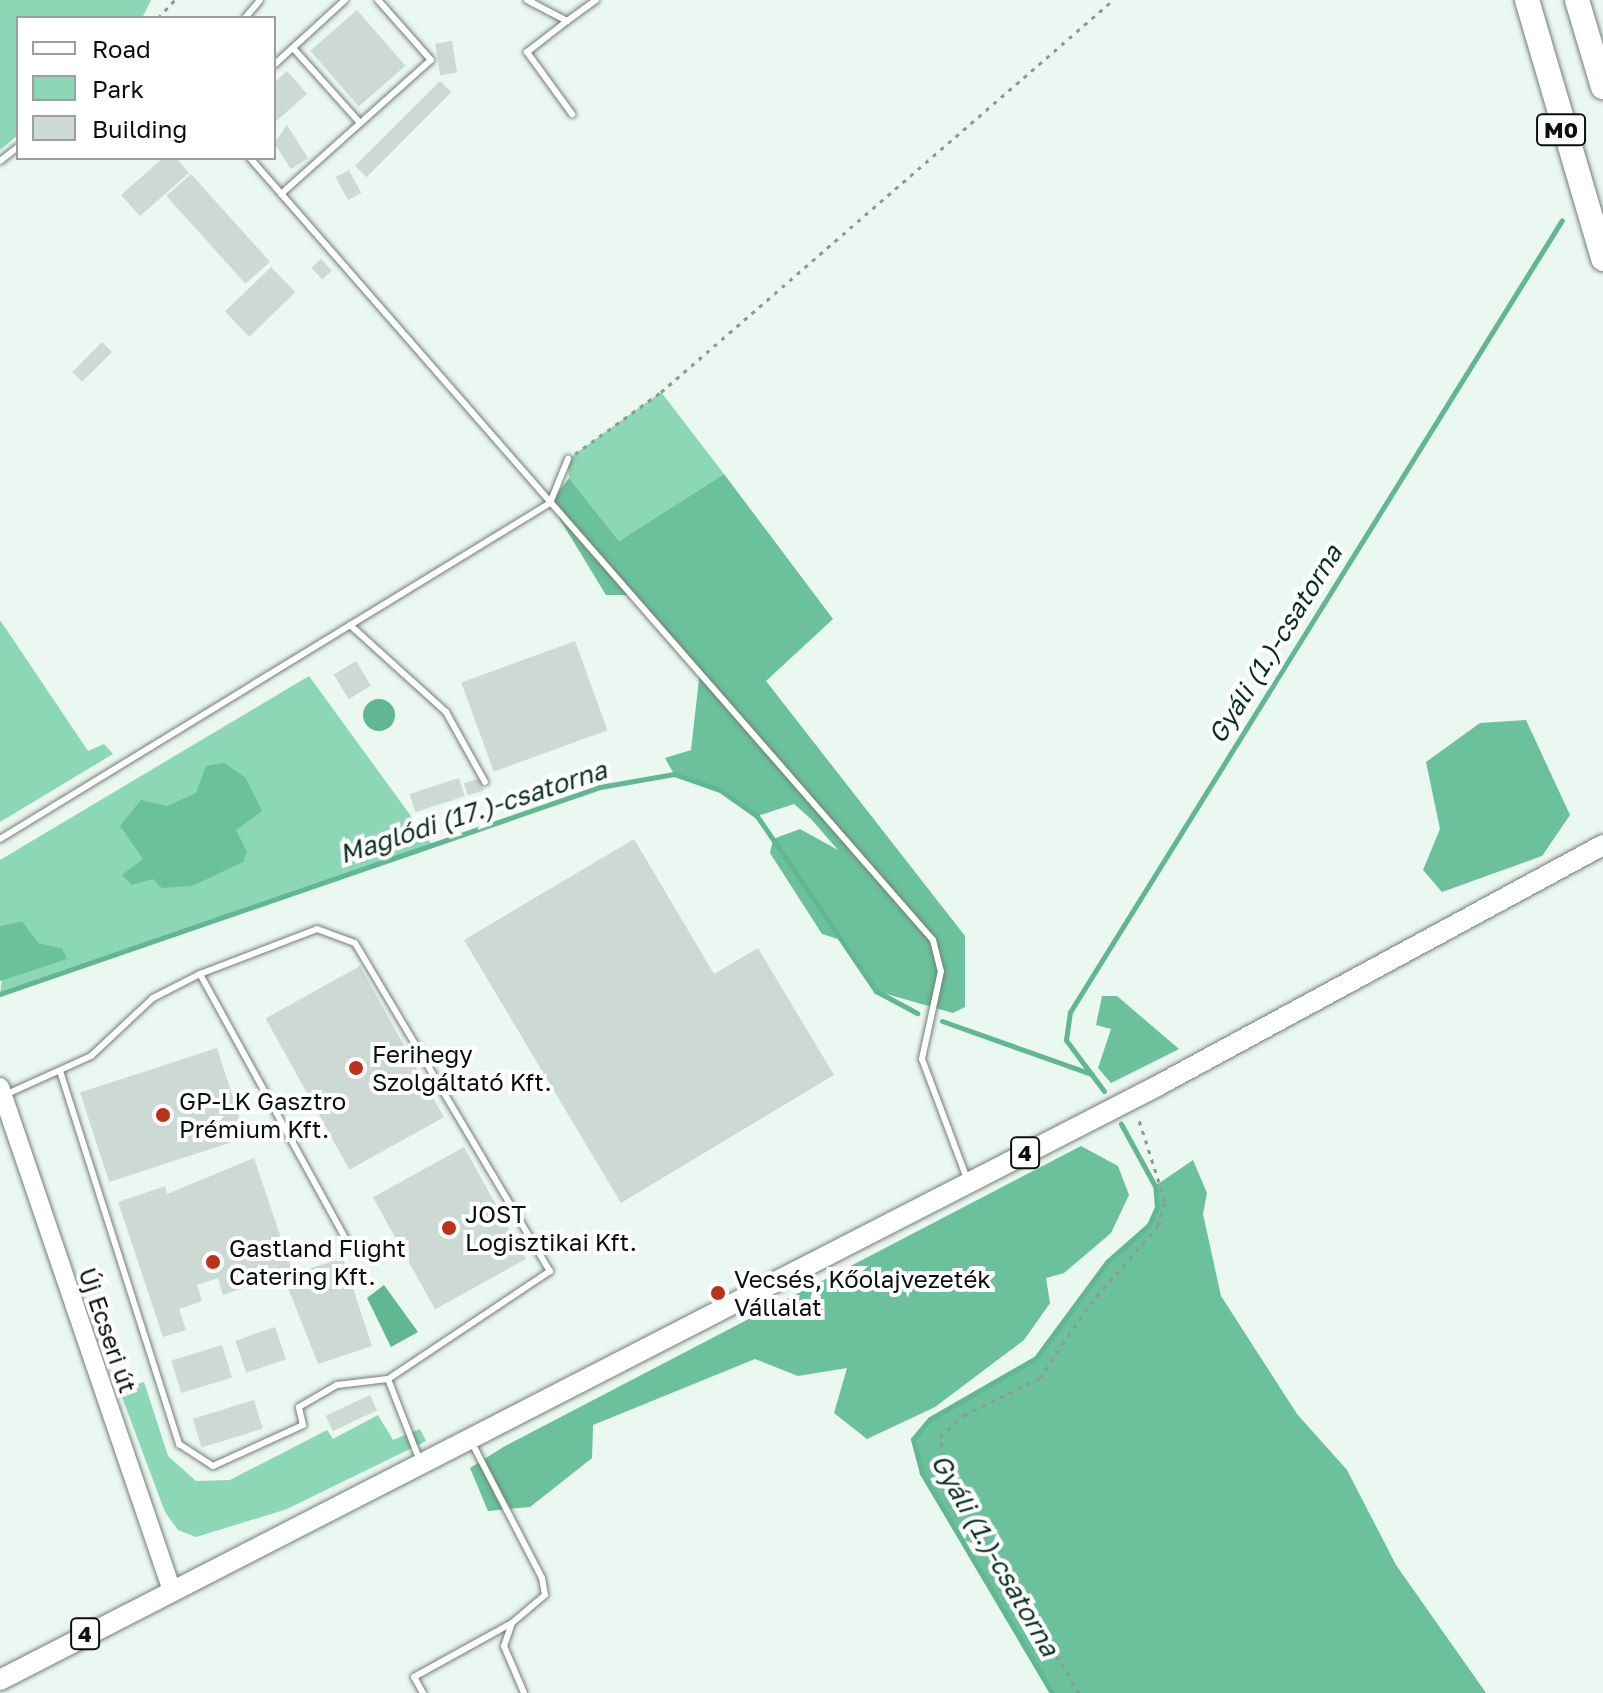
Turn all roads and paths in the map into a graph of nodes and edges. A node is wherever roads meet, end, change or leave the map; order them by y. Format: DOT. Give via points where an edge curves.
graph roads {
  1 [pos="175,0"];
  2 [pos="260,0"];
  3 [pos="345,0"];
  4 [pos="378,0"];
  5 [pos="596,0"];
  6 [pos="1113,0"];
  7 [pos="1527,0"];
  8 [pos="1577,0"];
  9 [pos="530,1"];
  10 [pos="160,16"];
  11 [pos="247,16"];
  12 [pos="567,21"];
  13 [pos="293,48"];
  14 [pos="276,63"];
  15 [pos="1603,87"];
  16 [pos="572,114"];
  17 [pos="360,123"];
  18 [pos="16,149"];
  19 [pos="252,160"];
  20 [pos="0,161"];
  21 [pos="281,194"];
  22 [pos="1603,259"];
  23 [pos="568,459"];
  24 [pos="550,503"];
  25 [pos="350,625"];
  26 [pos="485,782"];
  27 [pos="0,839"];
  28 [pos="1603,845"];
  29 [pos="200,974"];
  30 [pos="60,1071"];
  31 [pos="1,1093"];
  32 [pos="1135,1111"];
  33 [pos="968,1182"];
  34 [pos="346,1240"];
  35 [pos="388,1379"];
  36 [pos="470,1439"];
  37 [pos="421,1464"];
  38 [pos="171,1588"];
  39 [pos="512,1623"];
  40 [pos="0,1680"];
  41 [pos="423,1693"];
  42 [pos="524,1693"];
  43 [pos="1079,1693"];
  1 -- 10 [label="path"];
  2 -- 11 [label="lane"];
  3 -- 13 [label="lane"];
  4 -- 17 [label="lane" via="431,60"];
  5 -- 12 [label="lane"];
  6 -- 23 [label="path" via="661,392"];
  7 -- 22 [label="highway, M0"];
  8 -- 15 [label="highway, M0"];
  9 -- 12 [label="lane"];
  12 -- 16 [label="lane" via="527,52"];
  13 -- 14 [label="lane"];
  13 -- 17 [label="lane"];
  17 -- 21 [label="lane"];
  18 -- 20 [label="lane"];
  19 -- 21 [label="lane"];
  21 -- 24 [label="lane"];
  23 -- 24 [label="lane"];
  24 -- 25 [label="lane"];
  24 -- 33 [label="lane" via="933,940 941,971 922,1059"];
  25 -- 26 [label="lane" via="446,712"];
  25 -- 27 [label="lane"];
  28 -- 33 [label="main road, 4"];
  29 -- 30 [label="lane" via="153,998 91,1056"];
  29 -- 34 [label="lane"];
  29 -- 35 [label="lane" via="317,929 355,943 550,1271"];
  30 -- 31 [label="lane"];
  30 -- 35 [label="lane" via="179,1444 213,1466 303,1425 299,1407 337,1385"];
  31 -- 38 [label="main road, Új Ecseri út"];
  32 -- 43 [label="path" via="1165,1201 1158,1226 1090,1304 1040,1378 954,1420 940,1437 948,1476"];
  33 -- 36 [label="main road, 4"];
  35 -- 37 [label="lane"];
  36 -- 37 [label="main road, 4"];
  36 -- 39 [label="lane" via="542,1578 545,1595"];
  37 -- 38 [label="main road, 4"];
  38 -- 40 [label="main road, 4"];
  39 -- 41 [label="lane" via="414,1677"];
  39 -- 42 [label="lane" via="504,1646"];
}
